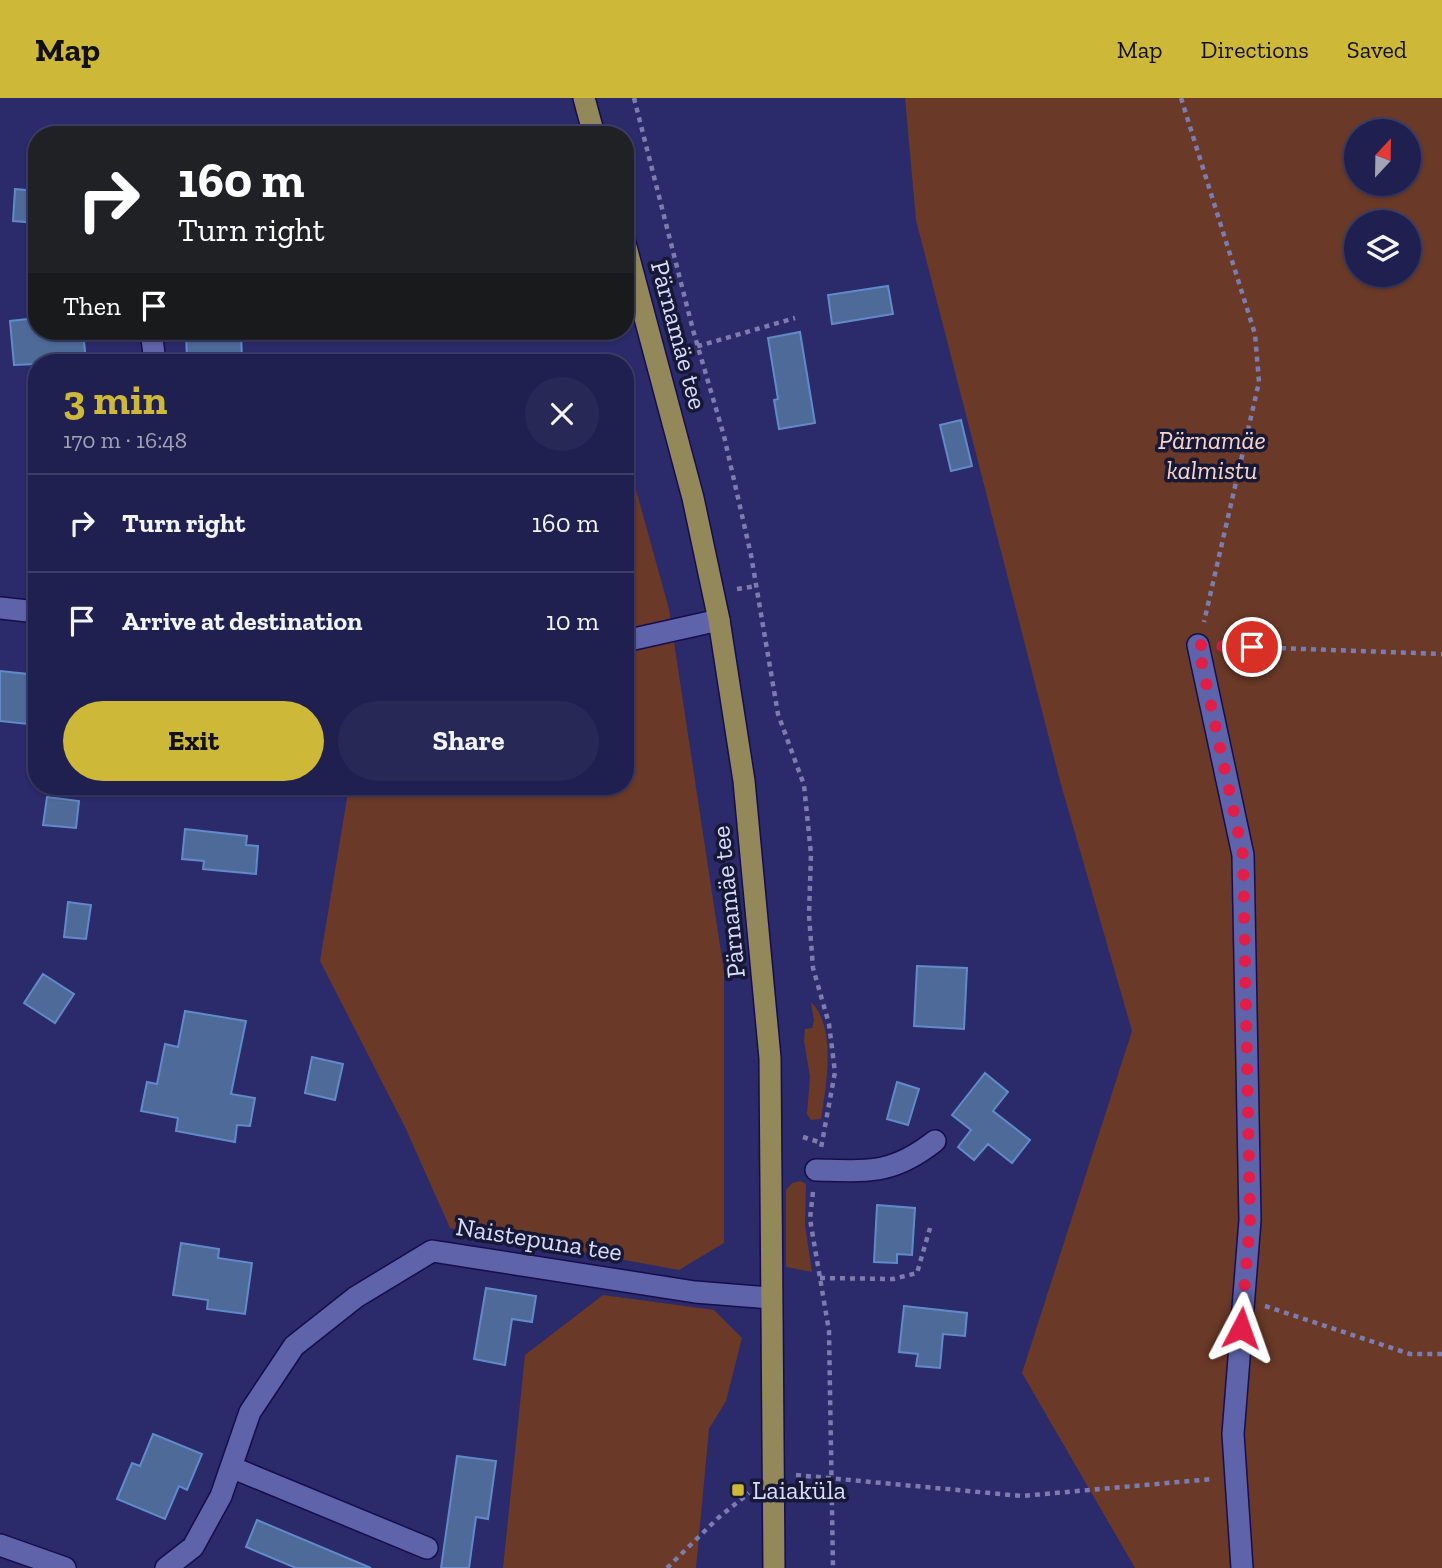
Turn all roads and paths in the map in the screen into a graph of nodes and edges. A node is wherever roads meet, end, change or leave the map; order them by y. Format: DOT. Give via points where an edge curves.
graph roads {
  1 [pos="584,98"];
  2 [pos="1181,98"];
  3 [pos="592,126"];
  4 [pos="634,276"];
  5 [pos="795,318"];
  6 [pos="657,359"];
  7 [pos="0,608"];
  8 [pos="28,611"];
  9 [pos="719,620"];
  10 [pos="634,639"];
  11 [pos="1198,645"];
  12 [pos="1442,654"];
  13 [pos="803,1137"];
  14 [pos="935,1140"];
  15 [pos="822,1143"];
  16 [pos="816,1170"];
  17 [pos="930,1228"];
  18 [pos="820,1278"];
  19 [pos="771,1298"];
  20 [pos="1243,1301"];
  21 [pos="1442,1354"];
  22 [pos="231,1467"];
  23 [pos="774,1473"];
  24 [pos="1236,1477"];
  25 [pos="0,1545"];
  26 [pos="427,1548"];
  27 [pos="65,1568"];
  28 [pos="166,1568"];
  29 [pos="667,1568"];
  30 [pos="774,1568"];
  31 [pos="1242,1568"];
  1 -- 3 [label="main road"];
  2 -- 11 [label="path" via="1255,334 1259,382"];
  4 -- 6 [label="main road, Pärnamäe tee"];
  5 -- 6 [label="path"];
  6 -- 9 [label="main road, Pärnamäe tee"];
  7 -- 8 [label="street"];
  9 -- 10 [label="street"];
  9 -- 19 [label="main road, Pärnamäe tee" via="744,780 768,1018"];
  11 -- 12 [label="path"];
  11 -- 20 [label="street" via="1243,855 1250,1220"];
  13 -- 15 [label="path"];
  14 -- 16 [label="street" via="911,1160 883,1169"];
  17 -- 18 [label="path" via="917,1273 893,1279"];
  19 -- 22 [label="street, Naistepuna tee" via="695,1292 432,1251 356,1297 294,1346 250,1412"];
  19 -- 23 [label="main road, Pärnamäe tee"];
  20 -- 21 [label="path" via="1410,1354"];
  20 -- 24 [label="street" via="1233,1434"];
  22 -- 26 [label="street"];
  22 -- 28 [label="street, Naistepuna tee" via="193,1547"];
  23 -- 24 [label="path" via="1022,1496"];
  23 -- 29 [label="path" via="718,1518"];
  23 -- 30 [label="main road, Pärnamäe tee"];
  24 -- 31 [label="street"];
  25 -- 27 [label="street"];
}
